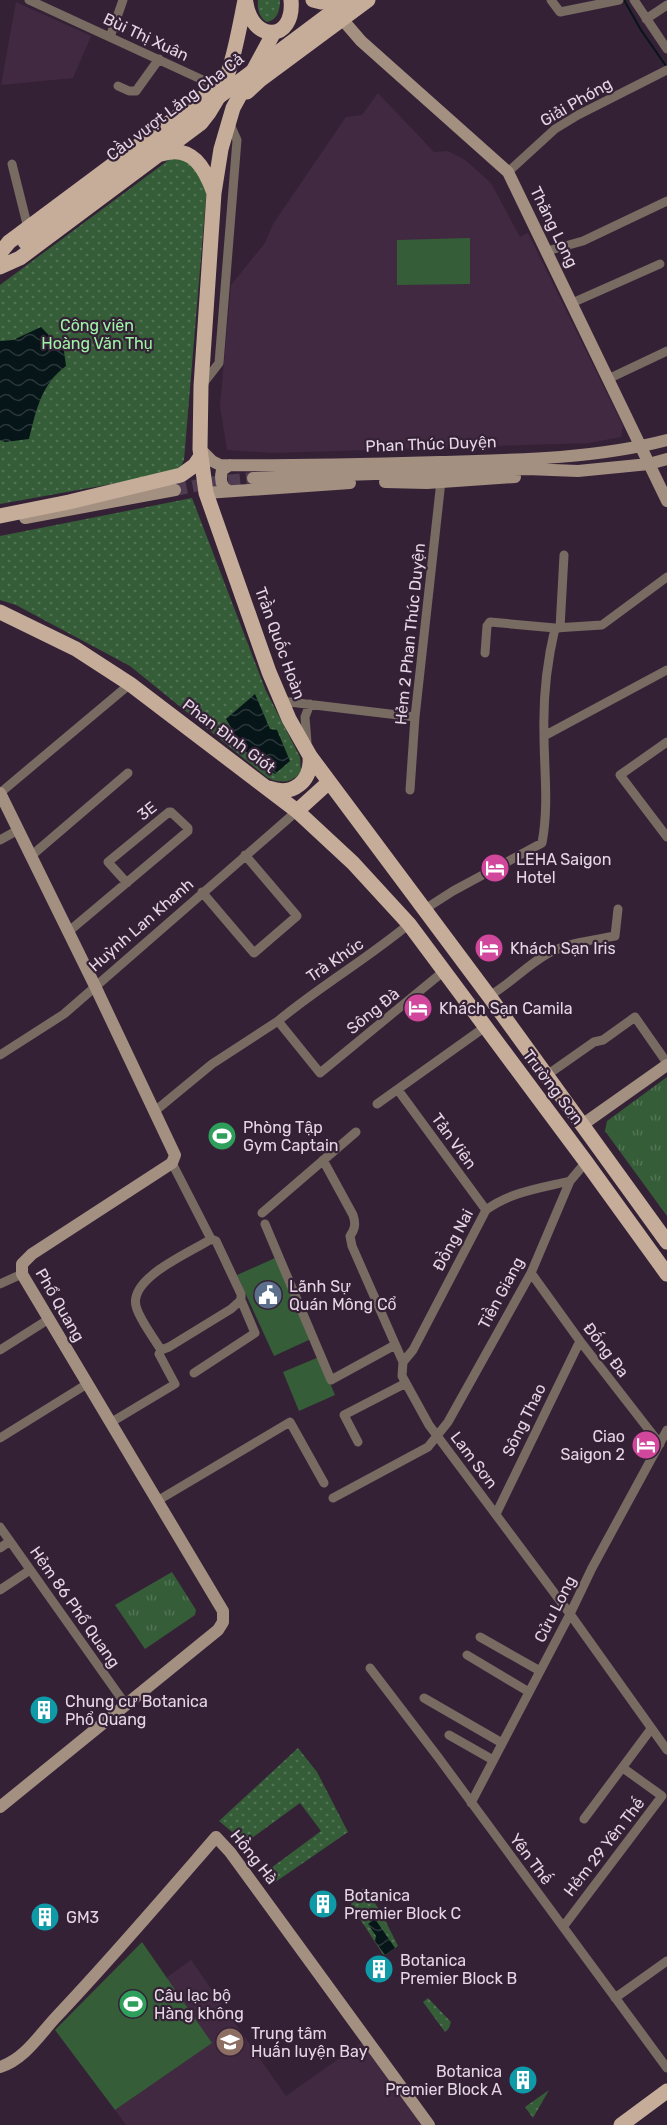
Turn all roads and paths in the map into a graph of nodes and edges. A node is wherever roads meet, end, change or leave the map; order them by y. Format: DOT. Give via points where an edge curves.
graph roads {
  1 [pos="29,0"];
  2 [pos="123,0"];
  3 [pos="245,0"];
  4 [pos="291,0"];
  5 [pos="313,0"];
  6 [pos="329,0"];
  7 [pos="348,0"];
  8 [pos="550,0"];
  9 [pos="367,1"];
  10 [pos="619,1"];
  11 [pos="634,1"];
  12 [pos="667,5"];
  13 [pos="342,19"];
  14 [pos="646,19"];
  15 [pos="285,30"];
  16 [pos="322,33"];
  17 [pos="110,37"];
  18 [pos="667,49"];
  19 [pos="159,59"];
  20 [pos="667,70"];
  21 [pos="223,82"];
  22 [pos="118,86"];
  23 [pos="231,114"];
  24 [pos="162,154"];
  25 [pos="12,164"];
  26 [pos="508,172"];
  27 [pos="214,193"];
  28 [pos="667,201"];
  29 [pos="27,235"];
  30 [pos="547,251"];
  31 [pos="0,253"];
  32 [pos="0,261"];
  33 [pos="660,264"];
  34 [pos="0,267"];
  35 [pos="572,303"];
  36 [pos="667,351"];
  37 [pos="608,379"];
  38 [pos="201,386"];
  39 [pos="667,440"];
  40 [pos="642,447"];
  41 [pos="201,452"];
  42 [pos="667,459"];
  43 [pos="649,464"];
  44 [pos="230,465"];
  45 [pos="551,470"];
  46 [pos="253,478"];
  47 [pos="441,481"];
  48 [pos="175,490"];
  49 [pos="230,491"];
  50 [pos="207,493"];
  51 [pos="667,501"];
  52 [pos="0,516"];
  53 [pos="0,523"];
  54 [pos="564,555"];
  55 [pos="667,577"];
  56 [pos="0,612"];
  57 [pos="557,628"];
  58 [pos="485,653"];
  59 [pos="667,670"];
  60 [pos="130,684"];
  61 [pos="281,701"];
  62 [pos="310,704"];
  63 [pos="415,717"];
  64 [pos="544,736"];
  65 [pos="667,742"];
  66 [pos="310,756"];
  67 [pos="128,773"];
  68 [pos="329,783"];
  69 [pos="269,788"];
  70 [pos="410,790"];
  71 [pos="0,793"];
  72 [pos="297,811"];
  73 [pos="18,830"];
  74 [pos="667,837"];
  75 [pos="0,840"];
  76 [pos="245,855"];
  77 [pos="31,856"];
  78 [pos="127,883"];
  79 [pos="202,892"];
  80 [pos="425,909"];
  81 [pos="618,909"];
  82 [pos="409,924"];
  83 [pos="68,932"];
  84 [pos="444,971"];
  85 [pos="95,986"];
  86 [pos="489,996"];
  87 [pos="278,1021"];
  88 [pos="485,1027"];
  89 [pos="0,1055"];
  90 [pos="667,1064"];
  91 [pos="547,1075"];
  92 [pos="398,1090"];
  93 [pos="377,1104"];
  94 [pos="155,1111"];
  95 [pos="582,1125"];
  96 [pos="356,1132"];
  97 [pos="323,1160"];
  98 [pos="586,1162"];
  99 [pos="172,1163"];
  100 [pos="570,1181"];
  101 [pos="486,1210"];
  102 [pos="262,1213"];
  103 [pos="265,1224"];
  104 [pos="212,1239"];
  105 [pos="667,1242"];
  106 [pos="531,1273"];
  107 [pos="22,1274"];
  108 [pos="667,1274"];
  109 [pos="0,1284"];
  110 [pos="240,1300"];
  111 [pos="49,1319"];
  112 [pos="580,1341"];
  113 [pos="395,1345"];
  114 [pos="0,1350"];
  115 [pos="161,1350"];
  116 [pos="403,1362"];
  117 [pos="194,1373"];
  118 [pos="406,1383"];
  119 [pos="87,1384"];
  120 [pos="111,1423"];
  121 [pos="667,1430"];
  122 [pos="437,1437"];
  123 [pos="0,1438"];
  124 [pos="358,1442"];
  125 [pos="660,1444"];
  126 [pos="324,1483"];
  127 [pos="333,1498"];
  128 [pos="157,1501"];
  129 [pos="496,1514"];
  130 [pos="0,1527"];
  131 [pos="10,1541"];
  132 [pos="0,1548"];
  133 [pos="30,1570"];
  134 [pos="0,1590"];
  135 [pos="570,1614"];
  136 [pos="480,1637"];
  137 [pos="466,1655"];
  138 [pos="370,1668"];
  139 [pos="540,1671"];
  140 [pos="529,1692"];
  141 [pos="424,1698"];
  142 [pos="126,1705"];
  143 [pos="651,1729"];
  144 [pos="449,1735"];
  145 [pos="502,1743"];
  146 [pos="667,1750"];
  147 [pos="493,1760"];
  148 [pos="622,1768"];
  149 [pos="471,1803"];
  150 [pos="0,1806"];
  151 [pos="584,1819"];
  152 [pos="563,1927"];
  153 [pos="667,1961"];
  154 [pos="615,1998"];
  155 [pos="0,2067"];
  156 [pos="667,2068"];
  157 [pos="667,2091"];
  158 [pos="429,2125"];
  159 [pos="621,2125"];
  1 -- 17 [label="street, Bùi Thị Xuân"];
  2 -- 17 [label="street"];
  3 -- 15 [label="main road" via="251,20 259,29"];
  3 -- 21 [label="main road"];
  4 -- 15 [label="main road, Trần Quốc Hoàn"];
  5 -- 6 [label="main road"];
  7 -- 29 [label="main road, Cầu vượt Lăng Cha Cả, bridge"];
  8 -- 10 [label="street" via="560,12"];
  9 -- 13 [label="main road"];
  9 -- 15 [label="main road"];
  11 -- 14 [label="street"];
  12 -- 14 [label="street"];
  13 -- 16 [label="main road"];
  13 -- 26 [label="main road, Thăng Long" via="361,41"];
  14 -- 18 [label="street"];
  15 -- 16 [label="main road"];
  15 -- 23 [label="main road, Trần Quốc Hoàn"];
  16 -- 23 [label="main road" via="260,80"];
  17 -- 19 [label="street, Bùi Thị Xuân"];
  19 -- 21 [label="street, Bùi Thị Xuân"];
  19 -- 22 [label="street" via="136,91"];
  20 -- 26 [label="street, Giải Phóng" via="555,129"];
  21 -- 24 [label="main road" via="214,106 201,123"];
  21 -- 29 [label="main road"];
  23 -- 27 [label="main road, Trần Quốc Hoàn"];
  23 -- 38 [label="street" via="237,140 219,363"];
  24 -- 27 [label="main road" via="176,151 193,158"];
  24 -- 34 [label="main road" via="20,258"];
  25 -- 29 [label="street"];
  26 -- 30 [label="main road, Thăng Long"];
  27 -- 38 [label="main road, Trần Quốc Hoàn"];
  28 -- 30 [label="street" via="583,241"];
  29 -- 31 [label="main road" via="9,243"];
  29 -- 32 [label="main road"];
  30 -- 35 [label="main road, Thăng Long"];
  33 -- 35 [label="street"];
  35 -- 37 [label="main road, Thăng Long"];
  36 -- 37 [label="street"];
  37 -- 40 [label="main road, Thăng Long"];
  38 -- 41 [label="main road, Trần Quốc Hoàn"];
  39 -- 40 [label="main road, Phan Thúc Duyện"];
  40 -- 43 [label="main road, Thăng Long"];
  40 -- 44 [label="main road, Phan Thúc Duyện" via="558,457"];
  41 -- 44 [label="main road, Phan Thúc Duyện" via="215,463"];
  41 -- 50 [label="main road, Trần Quốc Hoàn"];
  41 -- 52 [label="main road" via="181,475"];
  42 -- 43 [label="main road"];
  43 -- 45 [label="main road"];
  43 -- 51 [label="main road, Thăng Long"];
  44 -- 49 [label="main road" via="222,470 220,480"];
  45 -- 46 [label="main road"];
  45 -- 47 [label="main road" via="532,476"];
  47 -- 49 [label="main road"];
  47 -- 63 [label="street, Hẻm 2 Phan Thúc Duyện"];
  48 -- 53 [label="main road"];
  49 -- 50 [label="main road"];
  50 -- 61 [label="main road, Trần Quốc Hoàn"];
  54 -- 57 [label="street"];
  55 -- 57 [label="street" via="602,625"];
  56 -- 60 [label="main road, Phan Đình Giót" via="76,650"];
  57 -- 58 [label="street" via="490,622"];
  57 -- 64 [label="street" via="549,662"];
  59 -- 64 [label="street"];
  60 -- 69 [label="main road, Phan Đình Giót"];
  60 -- 71 [label="street"];
  61 -- 62 [label="street"];
  61 -- 66 [label="main road, Trần Quốc Hoàn"];
  62 -- 63 [label="street"];
  62 -- 66 [label="street" via="304,724"];
  63 -- 70 [label="street, Hẻm 2 Phan Thúc Duyện"];
  64 -- 80 [label="street" via="547,786 542,843"];
  65 -- 74 [label="street" via="620,775"];
  66 -- 68 [label="main road, Trần Quốc Hoàn"];
  66 -- 69 [label="main road" via="309,771 300,785 285,791"];
  67 -- 77 [label="street"];
  68 -- 72 [label="main road"];
  68 -- 80 [label="main road, Trần Quốc Hoàn"];
  69 -- 72 [label="main road, Phan Đình Giót"];
  71 -- 73 [label="main road"];
  72 -- 76 [label="street, Huỳnh Lan Khanh"];
  72 -- 82 [label="main road, Phan Đình Giót" via="353,862"];
  73 -- 75 [label="street"];
  73 -- 77 [label="main road"];
  76 -- 79 [label="street, Huỳnh Lan Khanh"];
  76 -- 79 [label="street" via="297,916 254,953"];
  77 -- 83 [label="main road"];
  78 -- 78 [label="street, 3E" via="188,831 171,812 108,862"];
  78 -- 83 [label="street, 3E"];
  79 -- 85 [label="street, Huỳnh Lan Khanh"];
  80 -- 86 [label="main road, Trường Sơn"];
  81 -- 86 [label="street" via="615,936 548,954"];
  82 -- 84 [label="main road, Trường Sơn"];
  82 -- 87 [label="street, Trà Khúc"];
  83 -- 85 [label="main road"];
  84 -- 87 [label="street, Sông Đà" via="320,1073"];
  84 -- 88 [label="main road, Trường Sơn"];
  85 -- 89 [label="street, Huỳnh Lan Khanh" via="64,1014"];
  85 -- 94 [label="main road"];
  86 -- 91 [label="main road, Trường Sơn"];
  87 -- 94 [label="street, Trà Khúc" via="212,1064"];
  88 -- 92 [label="street"];
  88 -- 98 [label="main road, Trường Sơn"];
  90 -- 91 [label="street" via="635,1017"];
  90 -- 95 [label="main road"];
  91 -- 95 [label="main road, Trường Sơn"];
  92 -- 93 [label="street"];
  92 -- 101 [label="street, Tản Viên"];
  94 -- 99 [label="main road" via="175,1151"];
  95 -- 105 [label="main road, Trường Sơn"];
  96 -- 97 [label="street"];
  97 -- 102 [label="street"];
  97 -- 113 [label="street, Lam Sơn" via="353,1215 352,1246"];
  98 -- 100 [label="street, Tiền Giang"];
  98 -- 108 [label="main road, Trường Sơn"];
  99 -- 104 [label="street"];
  99 -- 107 [label="main road, Phổ Quang" via="32,1254 22,1264"];
  100 -- 101 [label="street, Đồng Nai" via="515,1195"];
  100 -- 106 [label="street, Tiền Giang"];
  101 -- 116 [label="street, Đồng Nai" via="413,1350"];
  103 -- 113 [label="street" via="332,1380"];
  104 -- 110 [label="street" via="241,1294"];
  104 -- 115 [label="street" via="152,1274 137,1292 136,1307"];
  106 -- 112 [label="street, Đống Đa"];
  106 -- 122 [label="street, Tiền Giang"];
  107 -- 109 [label="street"];
  107 -- 111 [label="main road, Phổ Quang"];
  110 -- 115 [label="street"];
  110 -- 117 [label="street" via="255,1333"];
  111 -- 114 [label="street"];
  111 -- 119 [label="main road, Phổ Quang"];
  112 -- 125 [label="street, Đống Đa"];
  112 -- 129 [label="street, Sông Thao"];
  113 -- 116 [label="street, Lam Sơn"];
  115 -- 120 [label="street" via="159,1354 174,1384"];
  116 -- 118 [label="street, Lam Sơn"];
  118 -- 122 [label="street, Lam Sơn"];
  118 -- 124 [label="street" via="344,1415"];
  119 -- 120 [label="main road, Phổ Quang"];
  119 -- 123 [label="street"];
  120 -- 128 [label="main road, Phổ Quang"];
  121 -- 125 [label="street, Cửu Long"];
  122 -- 127 [label="street, Tiền Giang" via="428,1447"];
  122 -- 129 [label="street, Lam Sơn"];
  125 -- 135 [label="street, Cửu Long"];
  126 -- 128 [label="street" via="290,1422"];
  128 -- 142 [label="main road, Phổ Quang" via="223,1611 223,1622"];
  129 -- 135 [label="street, Lam Sơn"];
  130 -- 131 [label="street, Hẻm 86 Phổ Quang"];
  131 -- 132 [label="street"];
  131 -- 133 [label="street, Hẻm 86 Phổ Quang"];
  133 -- 134 [label="street"];
  133 -- 142 [label="street, Hẻm 86 Phổ Quang"];
  135 -- 139 [label="street, Cửu Long"];
  135 -- 143 [label="street, Lam Sơn"];
  136 -- 139 [label="street"];
  137 -- 140 [label="street"];
  138 -- 149 [label="street, Yên Thế"];
  139 -- 140 [label="street, Cửu Long"];
  140 -- 145 [label="street, Cửu Long"];
  141 -- 145 [label="street"];
  142 -- 150 [label="main road, Phổ Quang"];
  143 -- 146 [label="street, Lam Sơn"];
  143 -- 148 [label="street"];
  144 -- 147 [label="street"];
  145 -- 147 [label="street, Cửu Long"];
  147 -- 149 [label="street, Cửu Long"];
  148 -- 151 [label="street"];
  148 -- 152 [label="street, Hẻm 29 Yên Thế" via="662,1796"];
  149 -- 152 [label="street, Yên Thế"];
  152 -- 154 [label="street, Yên Thế"];
  153 -- 154 [label="street"];
  154 -- 156 [label="street, Yên Thế"];
  155 -- 158 [label="main road, Hồng Hà" via="28,2050 216,1837"];
  157 -- 159 [label="main road"];
}
